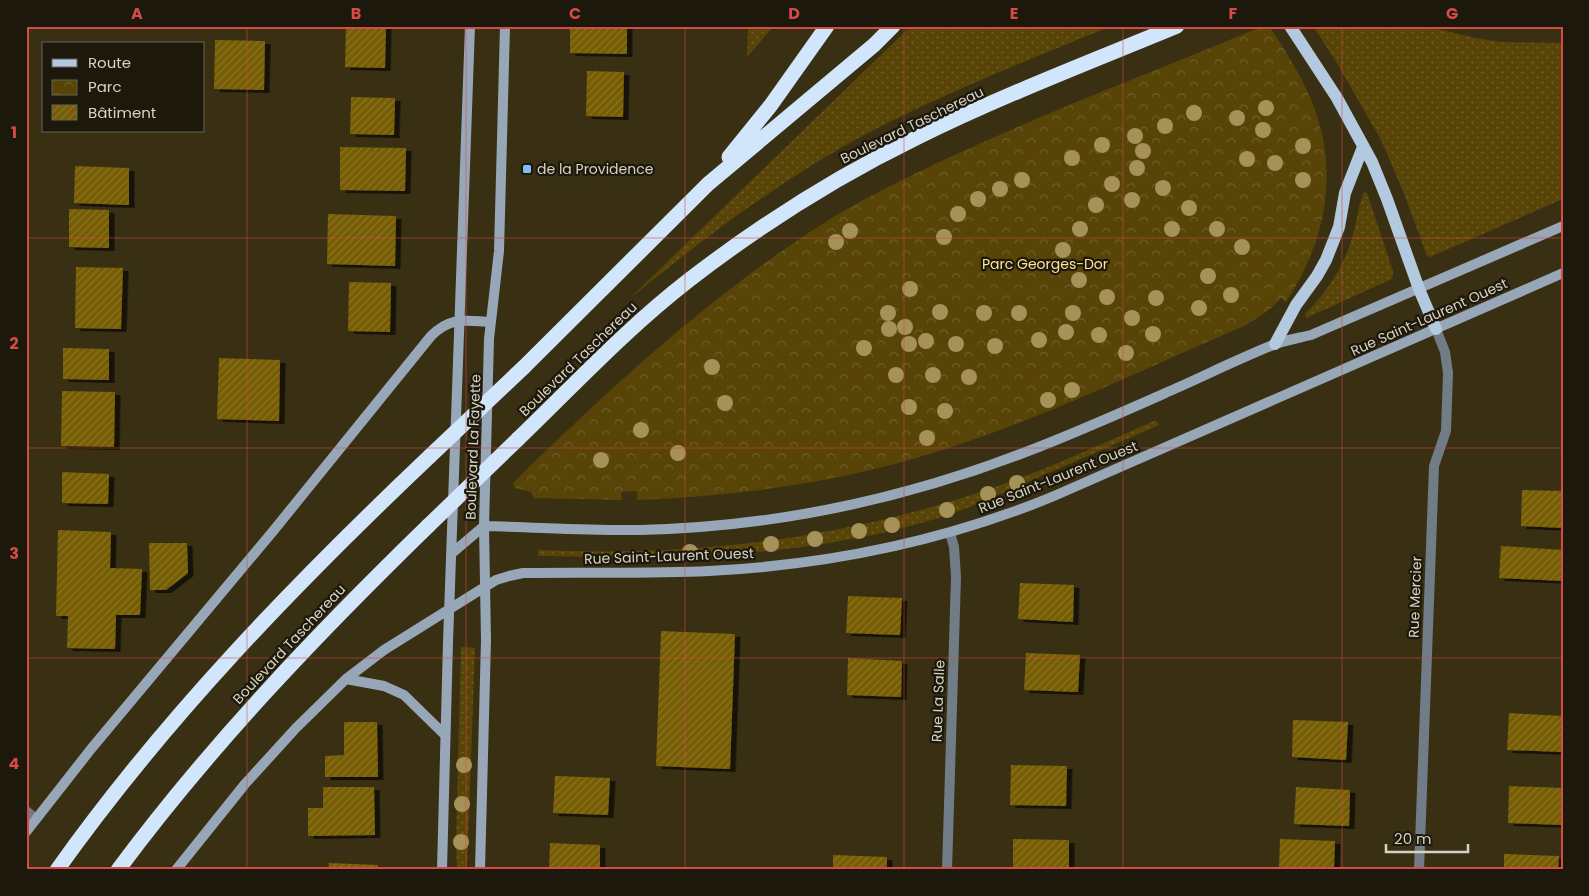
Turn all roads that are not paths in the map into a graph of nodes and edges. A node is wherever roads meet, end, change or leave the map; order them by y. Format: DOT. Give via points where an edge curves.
graph roads {
  1 [pos="470,26"];
  2 [pos="506,26"];
  3 [pos="827,26"];
  4 [pos="893,26"];
  5 [pos="1177,26"];
  6 [pos="1290,26"];
  7 [pos="1363,147"];
  8 [pos="708,184"];
  9 [pos="1563,226"];
  10 [pos="1563,273"];
  11 [pos="1419,289"];
  12 [pos="459,321"];
  13 [pos="491,322"];
  14 [pos="1436,329"];
  15 [pos="1275,344"];
  16 [pos="484,526"];
  17 [pos="950,533"];
  18 [pos="452,554"];
  19 [pos="486,586"];
  20 [pos="449,610"];
  21 [pos="346,679"];
  22 [pos="445,735"];
  23 [pos="26,811"];
  24 [pos="36,819"];
  25 [pos="26,832"];
  26 [pos="57,870"];
  27 [pos="118,870"];
  28 [pos="176,870"];
  29 [pos="442,870"];
  30 [pos="480,870"];
  31 [pos="947,870"];
  32 [pos="1419,870"];
  1 -- 12 [label="street, Boulevard La Fayette"];
  2 -- 13 [label="street, Boulevard La Fayette" via="499,251"];
  3 -- 8 [label="highway" via="771,105"];
  4 -- 8 [label="highway"];
  5 -- 27 [label="highway, Boulevard Taschereau, bridge" via="972,112 889,152 742,240 661,303 338,615 195,772"];
  6 -- 7 [label="main road"];
  7 -- 11 [label="main road" via="1387,199"];
  7 -- 15 [label="main road" via="1345,193 1339,226 1326,260"];
  8 -- 26 [label="highway, bridge" via="524,367 330,551 183,711 125,780"];
  9 -- 11 [label="street, Rue Saint-Laurent Ouest"];
  10 -- 14 [label="street, Rue Saint-Laurent Ouest"];
  11 -- 14 [label="main road"];
  11 -- 15 [label="street, Rue Saint-Laurent Ouest" via="1311,335"];
  12 -- 13 [label="street"];
  12 -- 18 [label="street, Boulevard La Fayette"];
  12 -- 24 [label="street" via="440,327 426,342"];
  13 -- 16 [label="street, Boulevard La Fayette"];
  14 -- 17 [label="street, Rue Saint-Laurent Ouest" via="1062,493"];
  14 -- 32 [label="street, Rue Mercier" via="1447,359 1446,431 1434,466"];
  15 -- 16 [label="street, Rue Saint-Laurent Ouest" via="1024,453 869,502 749,522 671,529"];
  16 -- 18 [label="street"];
  16 -- 19 [label="street, Boulevard La Fayette"];
  17 -- 19 [label="street, Rue Saint-Laurent Ouest" via="860,553 782,564 691,572 523,573"];
  17 -- 31 [label="street, Rue La Salle" via="956,577"];
  18 -- 20 [label="street, Boulevard La Fayette"];
  19 -- 20 [label="street, Rue Saint-Laurent Ouest"];
  19 -- 30 [label="street, Boulevard La Fayette"];
  20 -- 21 [label="street" via="384,650"];
  20 -- 22 [label="street, Boulevard La Fayette"];
  21 -- 22 [label="street" via="384,686 404,695"];
  21 -- 28 [label="street" via="251,777"];
  22 -- 29 [label="street, Boulevard La Fayette"];
  23 -- 24 [label="street"];
  24 -- 25 [label="street"];
}
